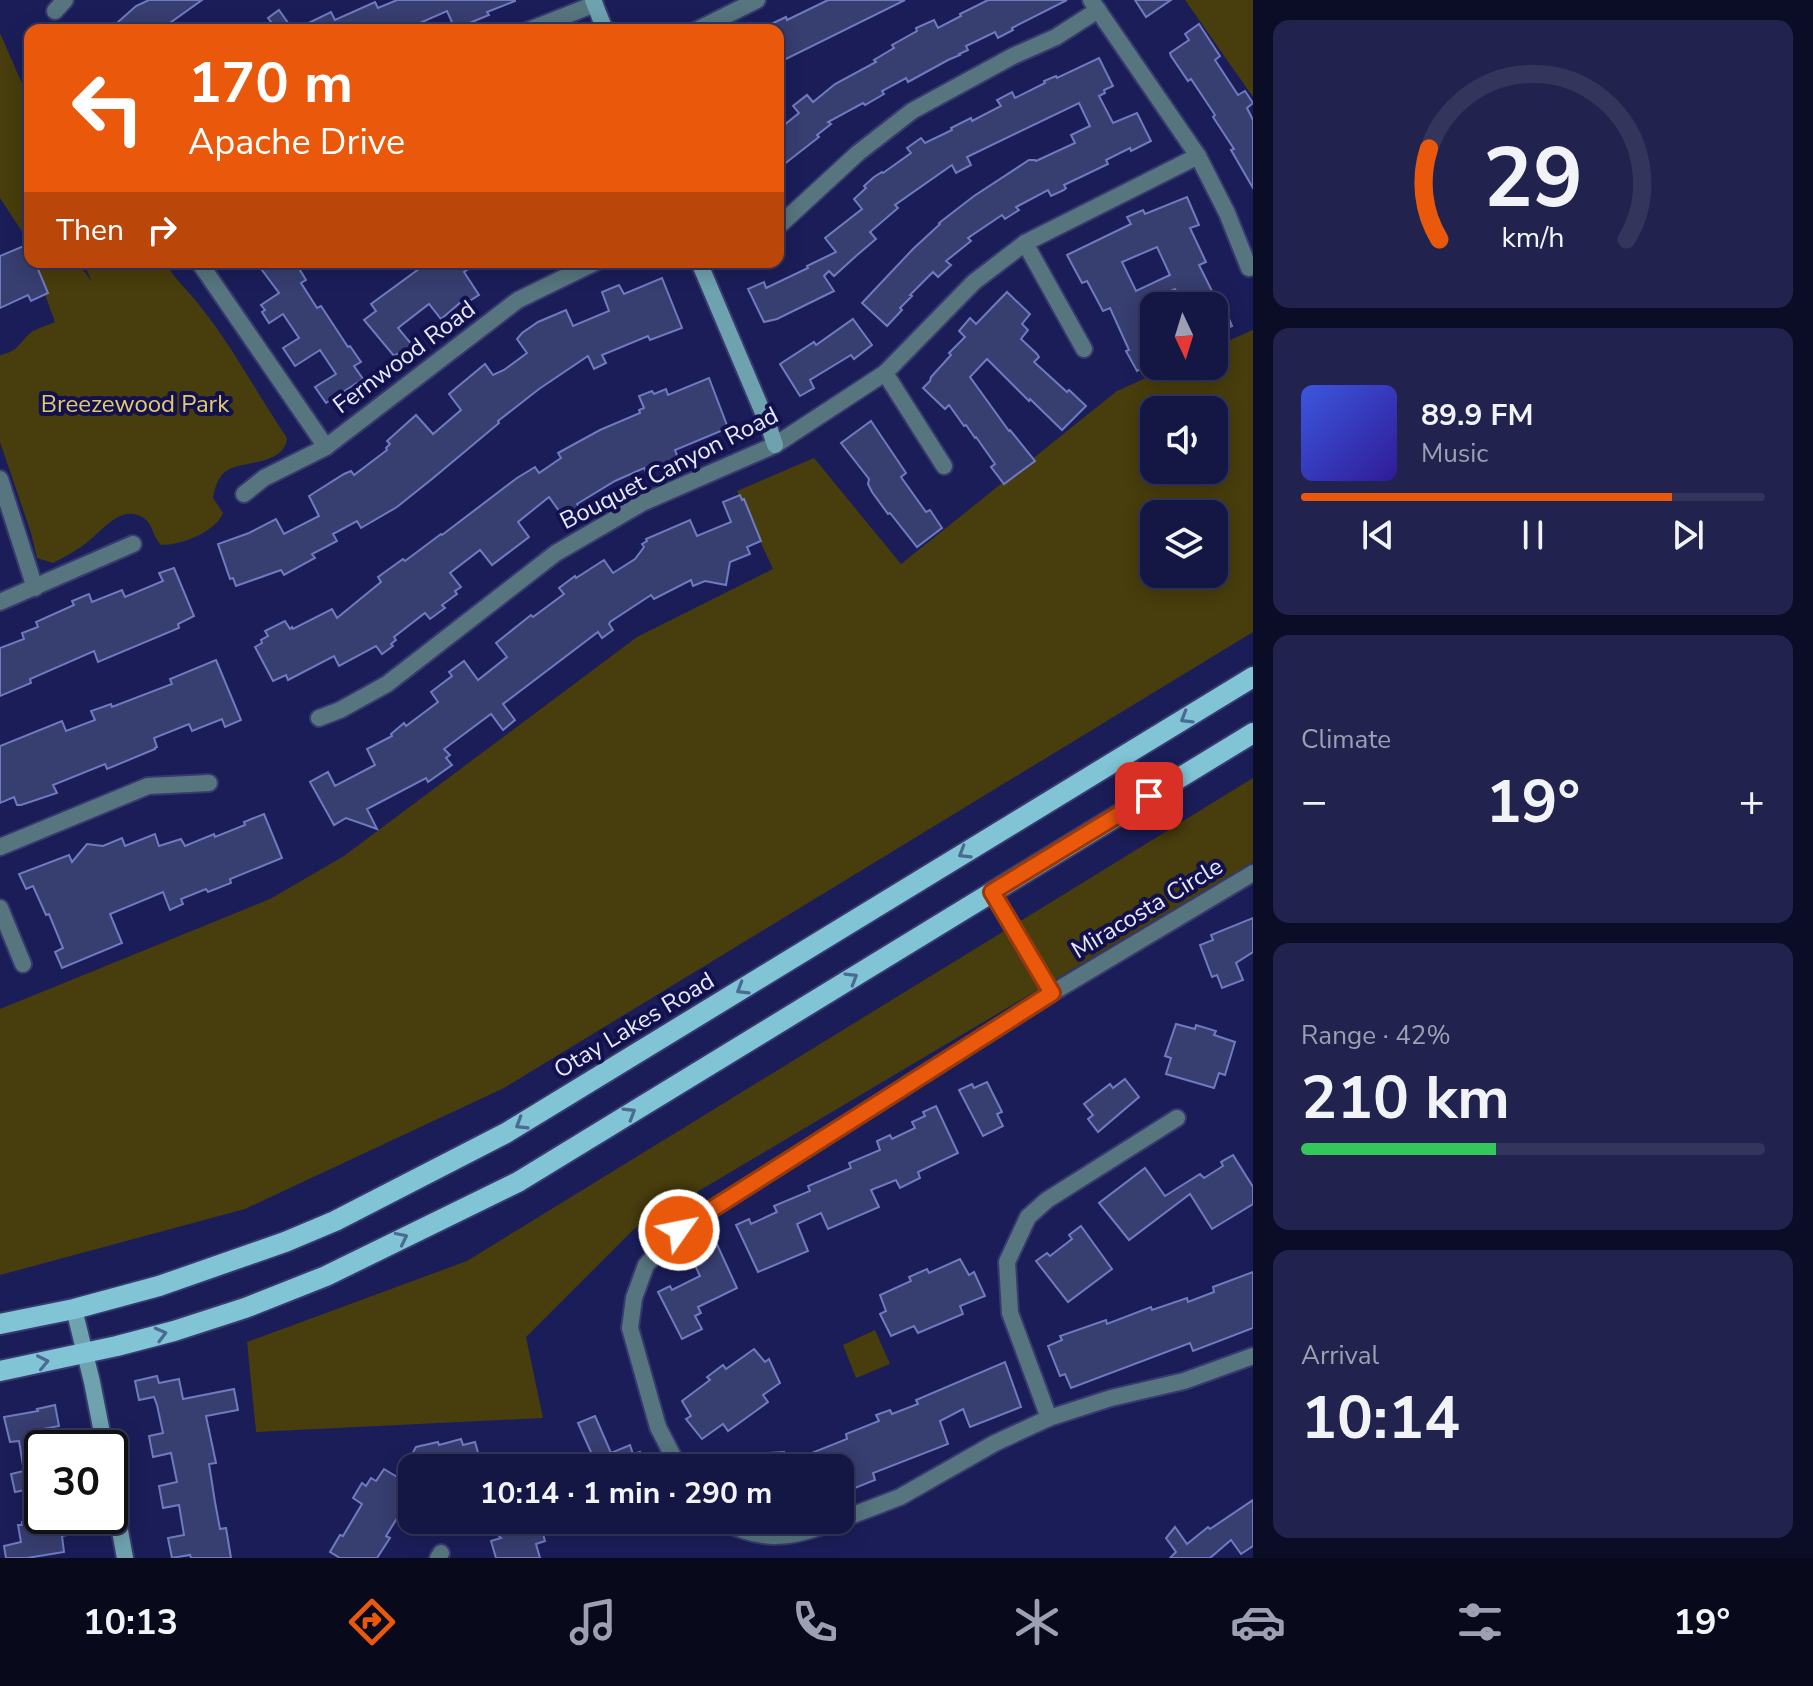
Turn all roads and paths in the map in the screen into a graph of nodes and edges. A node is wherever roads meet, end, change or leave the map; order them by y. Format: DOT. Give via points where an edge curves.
graph roads {
  1 [pos="757,0"];
  2 [pos="594,2"];
  3 [pos="1094,5"];
  4 [pos="543,24"];
  5 [pos="603,24"];
  6 [pos="709,24"];
  7 [pos="1198,156"];
  8 [pos="784,221"];
  9 [pos="1025,243"];
  10 [pos="203,268"];
  11 [pos="584,268"];
  12 [pos="702,268"];
  13 [pos="1249,268"];
  14 [pos="1084,349"];
  15 [pos="885,373"];
  16 [pos="775,445"];
  17 [pos="326,447"];
  18 [pos="944,466"];
  19 [pos="0,479"];
  20 [pos="244,494"];
  21 [pos="133,544"];
  22 [pos="35,588"];
  23 [pos="0,602"];
  24 [pos="1253,677"];
  25 [pos="319,718"];
  26 [pos="1253,733"];
  27 [pos="209,783"];
  28 [pos="0,847"];
  29 [pos="1253,873"];
  30 [pos="992,892"];
  31 [pos="0,908"];
  32 [pos="23,964"];
  33 [pos="1052,993"];
  34 [pos="1177,1118"];
  35 [pos="74,1309"];
  36 [pos="0,1324"];
  37 [pos="86,1354"];
  38 [pos="1253,1356"];
  39 [pos="0,1371"];
  40 [pos="1049,1418"];
  41 [pos="101,1430"];
  42 [pos="672,1454"];
  43 [pos="854,1515"];
  44 [pos="121,1534"];
  45 [pos="765,1534"];
  46 [pos="798,1534"];
  47 [pos="125,1558"];
  1 -- 6 [label="street"];
  2 -- 4 [label="street"];
  2 -- 5 [label="street"];
  3 -- 7 [label="street"];
  3 -- 8 [label="street" via="1056,37 912,111"];
  7 -- 9 [label="street, Bouquet Canyon Road"];
  7 -- 13 [label="street"];
  9 -- 14 [label="street"];
  9 -- 15 [label="street, Bouquet Canyon Road" via="974,282"];
  10 -- 17 [label="street"];
  11 -- 17 [label="street, Fernwood Road" via="518,300"];
  12 -- 16 [label="street"];
  15 -- 16 [label="street, Bouquet Canyon Road"];
  15 -- 18 [label="street"];
  16 -- 25 [label="street, Bouquet Canyon Road" via="642,503 556,553 387,684"];
  17 -- 20 [label="street, Fernwood Road"];
  19 -- 22 [label="street"];
  21 -- 22 [label="street"];
  22 -- 23 [label="street"];
  24 -- 35 [label="main road, Otay Lakes Road, one-way" via="506,1133 285,1242"];
  26 -- 30 [label="main road"];
  27 -- 28 [label="street" via="148,786"];
  29 -- 33 [label="street, Miracosta Circle"];
  30 -- 33 [label="street"];
  37 -- 30 [label="main road, one-way" via="245,1308 326,1276 518,1182"];
  31 -- 32 [label="street"];
  33 -- 42 [label="street, Miracosta Circle" via="679,1230 646,1265 630,1328 658,1427"];
  34 -- 40 [label="street" via="1047,1200 1028,1217 1007,1262 1010,1313"];
  35 -- 36 [label="main road, Otay Lakes Road"];
  35 -- 37 [label="street"];
  39 -- 37 [label="main road, one-way"];
  37 -- 41 [label="street"];
  38 -- 40 [label="street"];
  40 -- 43 [label="street" via="900,1497"];
  44 -- 47 [label="street"];
  45 -- 46 [label="street"];
}
